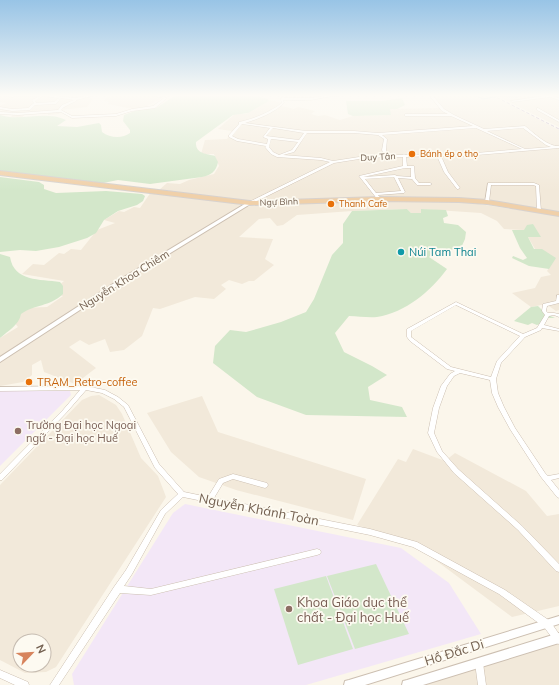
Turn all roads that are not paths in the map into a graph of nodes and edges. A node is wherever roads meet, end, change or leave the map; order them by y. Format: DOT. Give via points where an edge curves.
graph roads {
  1 [pos="238,127"];
  2 [pos="267,127"];
  3 [pos="476,127"];
  4 [pos="272,128"];
  5 [pos="481,130"];
  6 [pos="306,132"];
  7 [pos="378,134"];
  8 [pos="270,138"];
  9 [pos="300,141"];
  10 [pos="268,145"];
  11 [pos="557,147"];
  12 [pos="525,150"];
  13 [pos="438,154"];
  14 [pos="404,155"];
  15 [pos="278,156"];
  16 [pos="386,156"];
  17 [pos="332,162"];
  18 [pos="406,167"];
  19 [pos="0,173"];
  20 [pos="362,177"];
  21 [pos="396,177"];
  22 [pos="413,178"];
  23 [pos="430,184"];
  24 [pos="458,188"];
  25 [pos="377,196"];
  26 [pos="487,202"];
  27 [pos="250,203"];
  28 [pos="539,211"];
  29 [pos="559,214"];
  30 [pos="559,296"];
  31 [pos="547,315"];
  32 [pos="559,316"];
  33 [pos="541,326"];
  34 [pos="559,330"];
  35 [pos="523,336"];
  36 [pos="0,360"];
  37 [pos="459,371"];
  38 [pos="493,379"];
  39 [pos="85,388"];
  40 [pos="0,389"];
  41 [pos="559,476"];
  42 [pos="0,478"];
  43 [pos="546,479"];
  44 [pos="265,485"];
  45 [pos="182,494"];
  46 [pos="559,495"];
  47 [pos="210,499"];
  48 [pos="317,552"];
  49 [pos="559,569"];
  50 [pos="117,589"];
  51 [pos="559,620"];
  52 [pos="547,624"];
  53 [pos="559,638"];
  54 [pos="479,662"];
  55 [pos="0,674"];
  56 [pos="25,685"];
  57 [pos="54,685"];
  58 [pos="349,685"];
  59 [pos="407,685"];
  60 [pos="482,685"];
  1 -- 10 [label="street" via="231,138"];
  2 -- 4 [label="street"];
  3 -- 5 [label="street"];
  3 -- 7 [label="street"];
  4 -- 6 [label="street"];
  4 -- 8 [label="street" via="264,137"];
  5 -- 11 [label="street" via="524,127 547,144"];
  5 -- 12 [label="street"];
  6 -- 7 [label="street"];
  6 -- 9 [label="street"];
  7 -- 16 [label="street" via="386,139"];
  8 -- 9 [label="street"];
  8 -- 10 [label="street"];
  9 -- 15 [label="street" via="293,151"];
  10 -- 15 [label="street" via="272,153"];
  11 -- 12 [label="street, Duy Tân"];
  12 -- 13 [label="street, Duy Tân" via="465,155"];
  13 -- 14 [label="street, Duy Tân"];
  13 -- 24 [label="street" via="446,172"];
  14 -- 16 [label="street, Duy Tân"];
  14 -- 18 [label="street"];
  15 -- 17 [label="street"];
  16 -- 17 [label="street, Duy Tân"];
  17 -- 27 [label="street, Duy Tân"];
  18 -- 20 [label="street"];
  18 -- 22 [label="street" via="413,167"];
  19 -- 27 [label="highway, Ngự Bình"];
  20 -- 21 [label="street"];
  20 -- 25 [label="street"];
  21 -- 22 [label="street"];
  21 -- 25 [label="street" via="403,192"];
  22 -- 23 [label="street" via="418,184"];
  25 -- 26 [label="highway, Ngự Bình"];
  25 -- 27 [label="highway, Ngự Bình"];
  26 -- 28 [label="highway, Ngự Bình"];
  26 -- 28 [label="street" via="488,184 537,185"];
  27 -- 36 [label="street, Nguyễn Khoa Chiêm" via="121,281"];
  28 -- 29 [label="highway, Ngự Bình"];
  30 -- 31 [label="street" via="558,302 544,305"];
  31 -- 32 [label="street"];
  31 -- 33 [label="street"];
  33 -- 34 [label="street"];
  33 -- 35 [label="street"];
  35 -- 37 [label="street" via="456,303 409,330 409,337 416,344 448,368"];
  35 -- 38 [label="street" via="499,362"];
  37 -- 38 [label="street"];
  37 -- 49 [label="street" via="452,375 444,386 436,408 431,433 440,452 456,471 520,528"];
  38 -- 43 [label="street" via="501,407 528,454"];
  39 -- 40 [label="street"];
  39 -- 42 [label="street"];
  39 -- 45 [label="street" via="103,392 126,406 157,466"];
  41 -- 43 [label="street"];
  43 -- 46 [label="street"];
  44 -- 47 [label="street" via="232,476 221,482"];
  45 -- 47 [label="street, Nguyễn Khánh Toàn"];
  45 -- 50 [label="street" via="163,512"];
  47 -- 52 [label="street, Nguyễn Khánh Toàn" via="370,532 415,544 502,592"];
  48 -- 50 [label="street" via="152,592"];
  50 -- 57 [label="street"];
  51 -- 52 [label="street, Hồ Đắc Di"];
  52 -- 53 [label="street, Nguyễn Khánh Toàn"];
  52 -- 58 [label="street, Hồ Đắc Di"];
  53 -- 54 [label="street, Hồ Đắc Di"];
  54 -- 59 [label="street, Hồ Đắc Di"];
  54 -- 60 [label="street"];
  55 -- 56 [label="street"];
}
